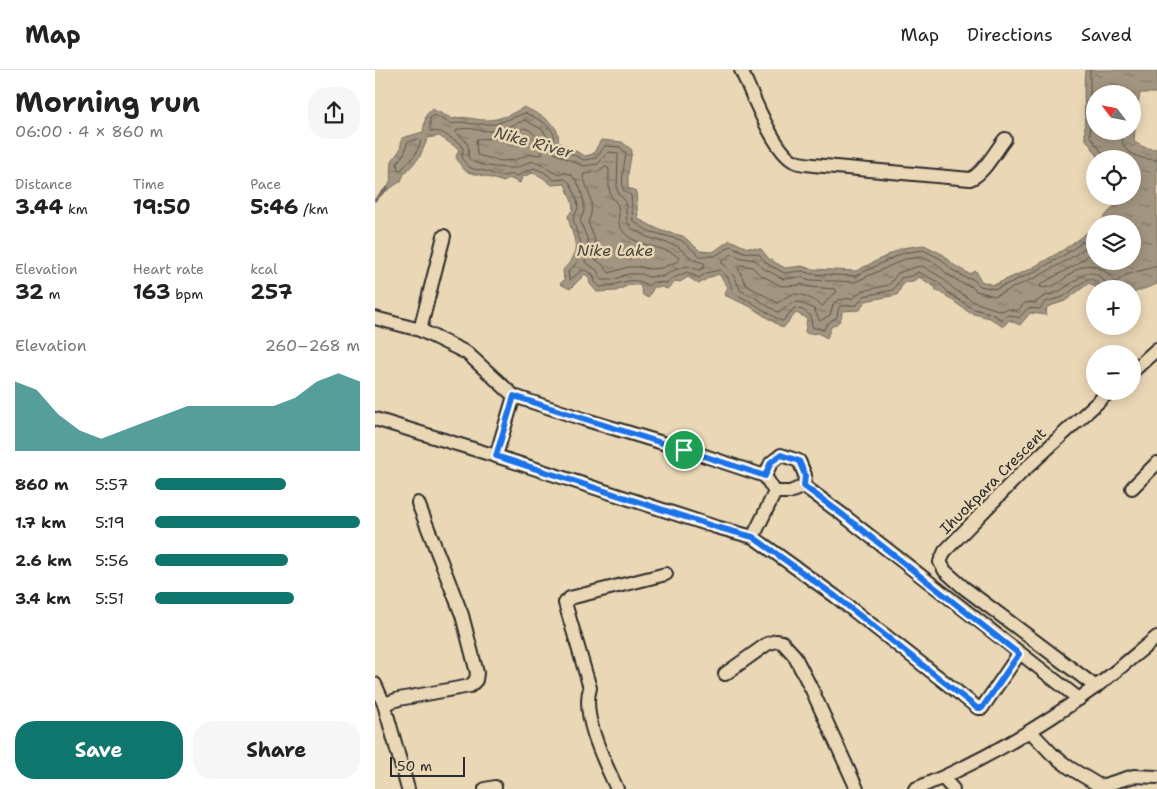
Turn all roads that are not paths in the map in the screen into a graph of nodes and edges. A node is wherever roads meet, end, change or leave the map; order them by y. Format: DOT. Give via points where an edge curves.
graph roads {
  1 [pos="741,70"];
  2 [pos="1005,138"];
  3 [pos="444,236"];
  4 [pos="375,318"];
  5 [pos="420,330"];
  6 [pos="1157,349"];
  7 [pos="1141,364"];
  8 [pos="514,396"];
  9 [pos="1100,400"];
  10 [pos="375,419"];
  11 [pos="496,456"];
  12 [pos="1157,463"];
  13 [pos="765,476"];
  14 [pos="804,486"];
  15 [pos="1132,488"];
  16 [pos="775,492"];
  17 [pos="418,503"];
  18 [pos="753,537"];
  19 [pos="666,574"];
  20 [pos="1157,637"];
  21 [pos="1019,654"];
  22 [pos="725,674"];
  23 [pos="375,684"];
  24 [pos="1096,687"];
  25 [pos="1079,699"];
  26 [pos="384,704"];
  27 [pos="1031,732"];
  28 [pos="1157,777"];
  29 [pos="943,778"];
  30 [pos="1103,788"];
  31 [pos="408,789"];
  32 [pos="617,789"];
  33 [pos="857,789"];
  34 [pos="915,789"];
  35 [pos="953,789"];
  1 -- 2 [label="street" via="781,150 793,161 970,179 981,172"];
  3 -- 5 [label="street"];
  4 -- 5 [label="street"];
  5 -- 8 [label="street" via="467,353"];
  6 -- 7 [label="street"];
  8 -- 11 [label="street"];
  8 -- 13 [label="street"];
  9 -- 24 [label="street, Ihuokpara Crescent" via="1023,472 945,551 940,562 963,588"];
  10 -- 11 [label="street"];
  11 -- 18 [label="street"];
  12 -- 15 [label="street"];
  13 -- 14 [label="street" via="771,462 781,455 799,461 805,475"];
  13 -- 16 [label="street"];
  14 -- 16 [label="street" via="790,492"];
  14 -- 21 [label="street"];
  16 -- 18 [label="street"];
  17 -- 26 [label="street" via="462,615 476,680 470,686"];
  18 -- 21 [label="street" via="835,596 977,708 982,708"];
  19 -- 32 [label="street" via="570,598 565,603 590,688 587,698 593,729"];
  20 -- 24 [label="street"];
  21 -- 25 [label="street"];
  22 -- 33 [label="street" via="767,644 782,642 794,655 812,690"];
  23 -- 26 [label="street"];
  24 -- 25 [label="street"];
  25 -- 27 [label="street"];
  26 -- 31 [label="street"];
  27 -- 29 [label="street"];
  27 -- 30 [label="street" via="1053,755"];
  28 -- 30 [label="street" via="1134,776"];
  29 -- 34 [label="street"];
  29 -- 35 [label="street"];
}
